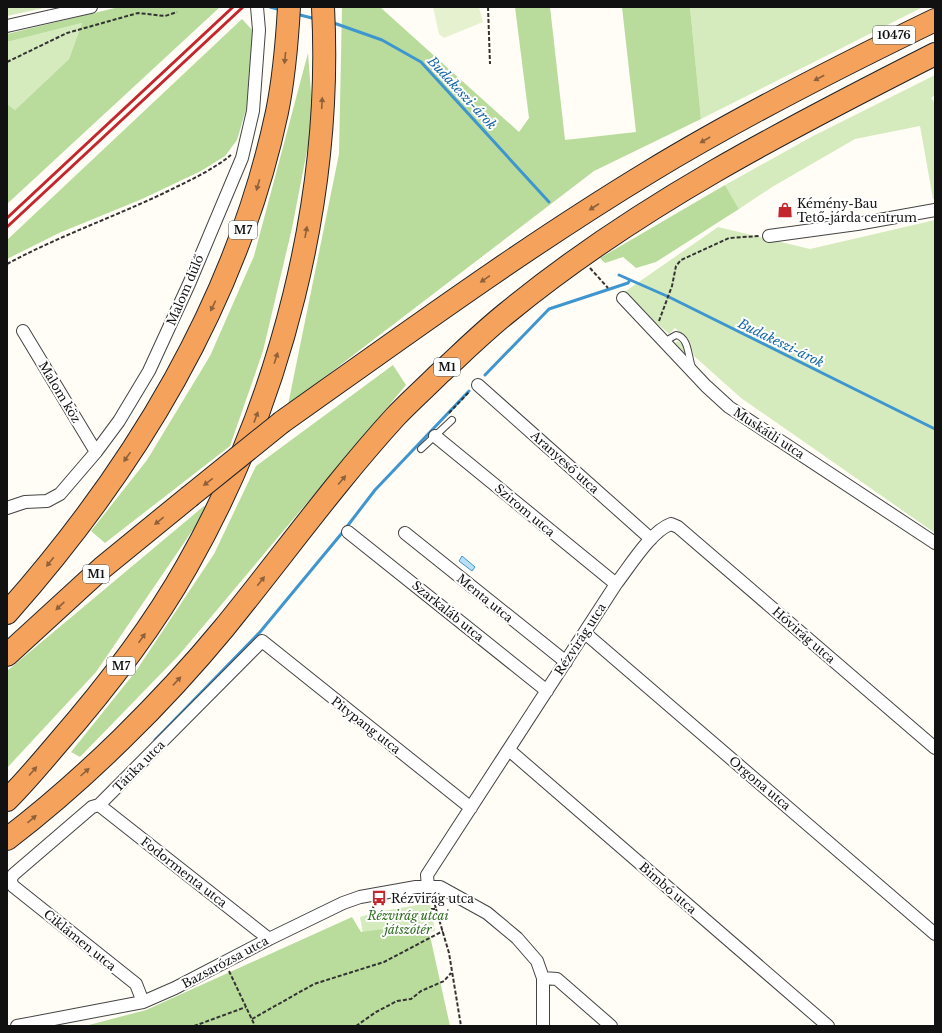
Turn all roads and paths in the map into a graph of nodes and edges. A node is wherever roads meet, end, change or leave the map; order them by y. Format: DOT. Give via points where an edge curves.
graph roads {
  1 [pos="91,7"];
  2 [pos="257,7"];
  3 [pos="488,7"];
  4 [pos="935,11"];
  5 [pos="177,12"];
  6 [pos="289,13"];
  7 [pos="323,17"];
  8 [pos="935,20"];
  9 [pos="7,26"];
  10 [pos="935,54"];
  11 [pos="854,60"];
  12 [pos="7,62"];
  13 [pos="490,64"];
  14 [pos="246,142"];
  15 [pos="935,210"];
  16 [pos="769,236"];
  17 [pos="7,264"];
  18 [pos="588,265"];
  19 [pos="608,288"];
  20 [pos="623,298"];
  21 [pos="652,328"];
  22 [pos="23,331"];
  23 [pos="478,384"];
  24 [pos="445,416"];
  25 [pos="452,420"];
  26 [pos="435,436"];
  27 [pos="421,449"];
  28 [pos="96,452"];
  29 [pos="7,508"];
  30 [pos="672,524"];
  31 [pos="348,532"];
  32 [pos="405,533"];
  33 [pos="651,539"];
  34 [pos="935,543"];
  35 [pos="616,584"];
  36 [pos="7,613"];
  37 [pos="585,633"];
  38 [pos="262,641"];
  39 [pos="7,655"];
  40 [pos="566,662"];
  41 [pos="547,691"];
  42 [pos="935,748"];
  43 [pos="508,750"];
  44 [pos="7,800"];
  45 [pos="99,805"];
  46 [pos="471,808"];
  47 [pos="7,839"];
  48 [pos="10,883"];
  49 [pos="434,887"];
  50 [pos="431,909"];
  51 [pos="436,909"];
  52 [pos="443,931"];
  53 [pos="935,934"];
  54 [pos="269,939"];
  55 [pos="225,962"];
  56 [pos="451,973"];
  57 [pos="543,978"];
  58 [pos="143,1002"];
  59 [pos="246,1007"];
  60 [pos="252,1019"];
  61 [pos="17,1026"];
  62 [pos="194,1026"];
  63 [pos="255,1026"];
  64 [pos="356,1026"];
  65 [pos="460,1026"];
  66 [pos="543,1026"];
  67 [pos="611,1026"];
  68 [pos="828,1026"];
  1 -- 9 [label="street"];
  2 -- 14 [label="street, Malom dűlő" via="259,30 253,111"];
  3 -- 13 [label="path"];
  4 -- 11 [label="highway, 10476"];
  5 -- 12 [label="path" via="165,16 138,13 67,33"];
  6 -- 36 [label="highway, M7, one-way" via="282,85 268,149 239,244 218,296 185,363 149,425 95,503"];
  44 -- 7 [label="highway, M7, one-way" via="82,715 163,606 195,552 246,446 279,350 302,257 322,117"];
  8 -- 11 [label="highway, M1"];
  47 -- 10 [label="highway, M1, one-way" via="87,770 159,701 223,629 396,415 506,313 634,220 710,174"];
  11 -- 39 [label="highway, M1, one-way, bridge" via="642,176 456,298 282,422 102,568"];
  14 -- 17 [label="path" via="203,174 139,205 44,244"];
  14 -- 28 [label="street, Malom dűlő" via="238,170 149,371 123,416"];
  15 -- 16 [label="street"];
  16 -- 21 [label="path" via="729,238 681,260 676,266 659,321"];
  18 -- 19 [label="path"];
  20 -- 21 [label="street, Muskátli utca"];
  21 -- 34 [label="street, Muskátli utca" via="730,407"];
  22 -- 28 [label="street, Malom köz"];
  23 -- 24 [label="path"];
  23 -- 33 [label="street, Aranyeső utca"];
  25 -- 26 [label="lane"];
  26 -- 27 [label="lane"];
  26 -- 35 [label="street, Szirom utca"];
  28 -- 29 [label="street, Malom dűlő" via="55,498 44,502 21,503"];
  30 -- 33 [label="street, Rézvirág utca" via="664,526"];
  30 -- 42 [label="street, Hóvirág utca"];
  31 -- 41 [label="street, Szarkaláb utca"];
  32 -- 40 [label="street, Menta utca"];
  33 -- 35 [label="street, Rézvirág utca"];
  35 -- 37 [label="street, Rézvirág utca"];
  37 -- 40 [label="street, Rézvirág utca"];
  37 -- 53 [label="street, Orgona utca"];
  38 -- 45 [label="street, Tátika utca"];
  38 -- 46 [label="street, Pitypang utca"];
  40 -- 41 [label="street, Rézvirág utca"];
  41 -- 43 [label="street, Rézvirág utca"];
  43 -- 46 [label="street, Rézvirág utca"];
  43 -- 68 [label="street, Bimbó utca"];
  45 -- 48 [label="street, Tátika utca" via="92,807 14,874"];
  45 -- 54 [label="street, Fodormenta utca"];
  46 -- 49 [label="street, Rézvirág utca" via="427,875"];
  48 -- 58 [label="street, Ciklámen utca" via="136,984"];
  49 -- 51 [label="path"];
  49 -- 54 [label="street, Bazsarózsa utca" via="416,887 360,897"];
  49 -- 57 [label="street" via="487,913 517,938 537,961"];
  50 -- 51 [label="path"];
  51 -- 52 [label="path"];
  52 -- 56 [label="path"];
  52 -- 60 [label="path" via="384,962 314,984"];
  54 -- 55 [label="street, Bazsarózsa utca"];
  55 -- 58 [label="street, Bazsarózsa utca"];
  55 -- 59 [label="path"];
  56 -- 64 [label="path" via="444,981 421,991 411,999 376,1012"];
  56 -- 65 [label="path"];
  57 -- 66 [label="street"];
  57 -- 67 [label="street" via="557,979"];
  58 -- 61 [label="street, Bazsarózsa utca"];
  59 -- 60 [label="path"];
  59 -- 62 [label="path"];
  60 -- 63 [label="path"];
}
